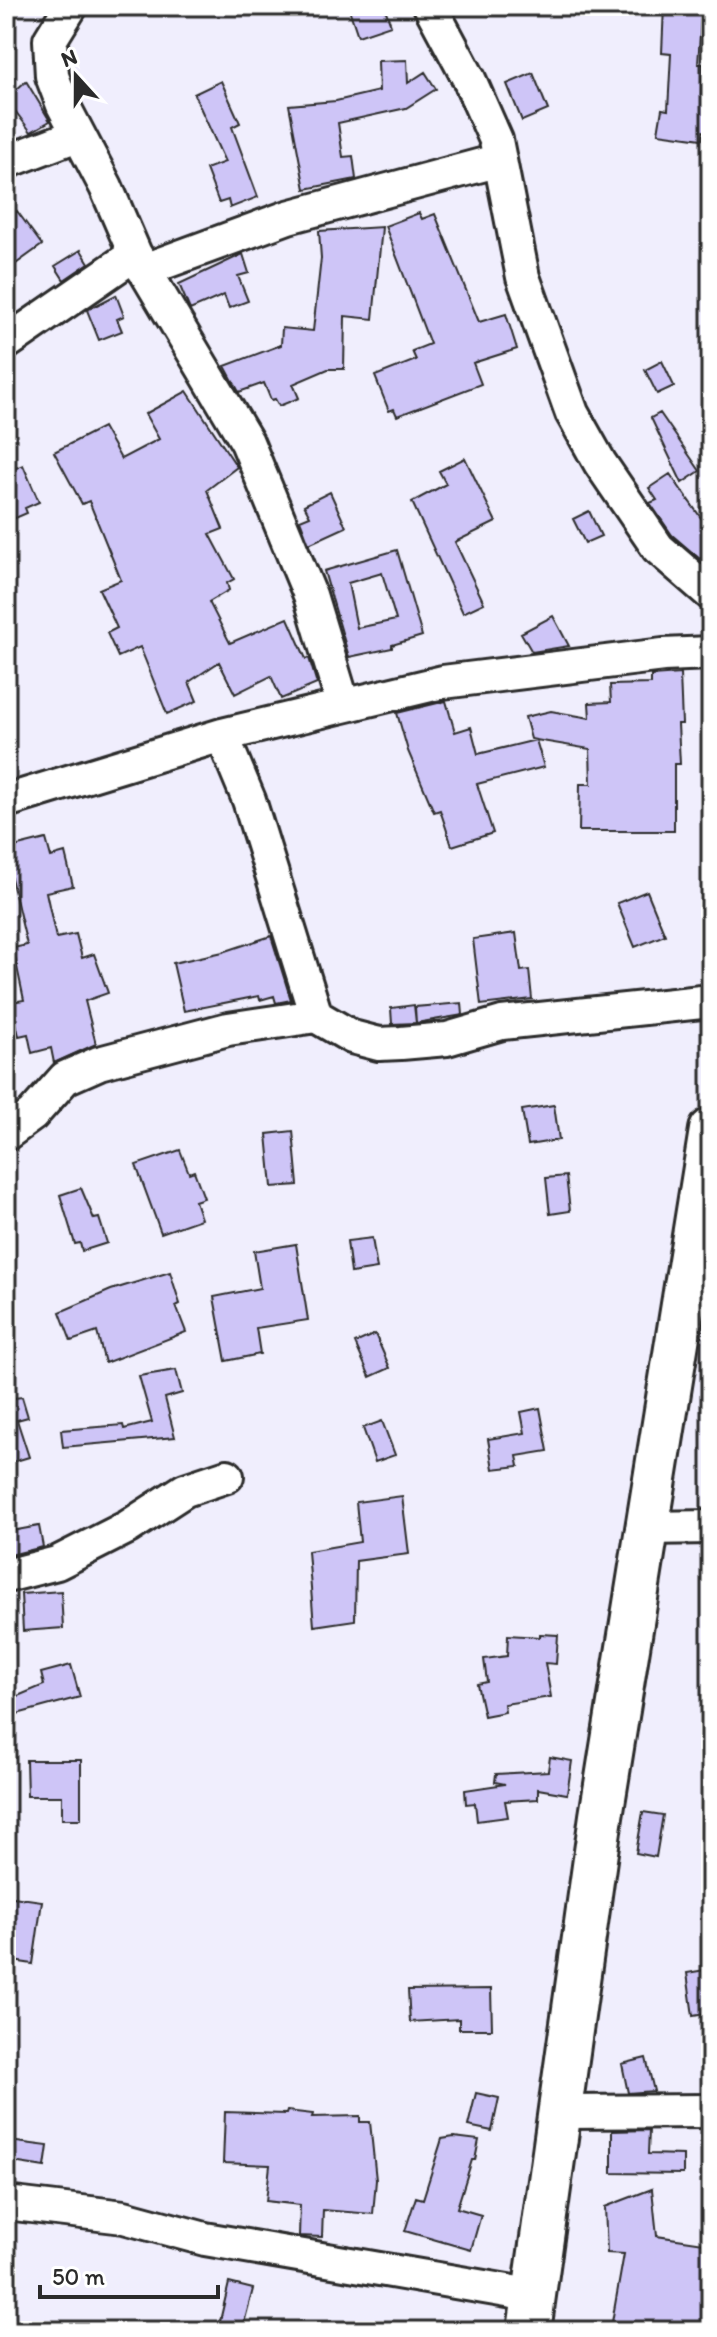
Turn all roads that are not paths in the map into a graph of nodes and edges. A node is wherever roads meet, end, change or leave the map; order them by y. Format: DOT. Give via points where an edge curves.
graph roads {
  1 [pos="71,6"];
  2 [pos="430,6"];
  3 [pos="77,135"];
  4 [pos="500,160"];
  5 [pos="6,162"];
  6 [pos="140,262"];
  7 [pos="6,343"];
  8 [pos="711,594"];
  9 [pos="711,653"];
  10 [pos="343,704"];
  11 [pos="222,735"];
  12 [pos="6,801"];
  13 [pos="711,1001"];
  14 [pos="316,1016"];
  15 [pos="711,1130"];
  16 [pos="6,1134"];
  17 [pos="704,1212"];
  18 [pos="227,1476"];
  19 [pos="711,1527"];
  20 [pos="647,1528"];
  21 [pos="6,1576"];
  22 [pos="711,2111"];
  23 [pos="562,2112"];
  24 [pos="6,2203"];
  25 [pos="532,2314"];
  1 -- 3 [label="street" via="50,40 52,76"];
  2 -- 4 [label="street" via="484,110"];
  3 -- 5 [label="street"];
  3 -- 6 [label="street"];
  4 -- 6 [label="street"];
  4 -- 8 [label="street" via="523,277 572,413 658,548"];
  6 -- 7 [label="street"];
  6 -- 10 [label="street" via="247,442 310,595"];
  9 -- 10 [label="street" via="443,682"];
  10 -- 11 [label="street"];
  11 -- 12 [label="street"];
  11 -- 14 [label="street" via="249,800"];
  13 -- 14 [label="street" via="502,1023 447,1039 379,1044 352,1037"];
  14 -- 16 [label="street" via="228,1029 99,1063 65,1078 32,1115"];
  15 -- 17 [label="main road"];
  17 -- 20 [label="main road"];
  18 -- 21 [label="street" via="185,1490 65,1560"];
  19 -- 20 [label="street"];
  20 -- 23 [label="main road" via="601,1816"];
  22 -- 23 [label="street"];
  23 -- 25 [label="main road"];
  24 -- 25 [label="street" via="124,2217"];
}
